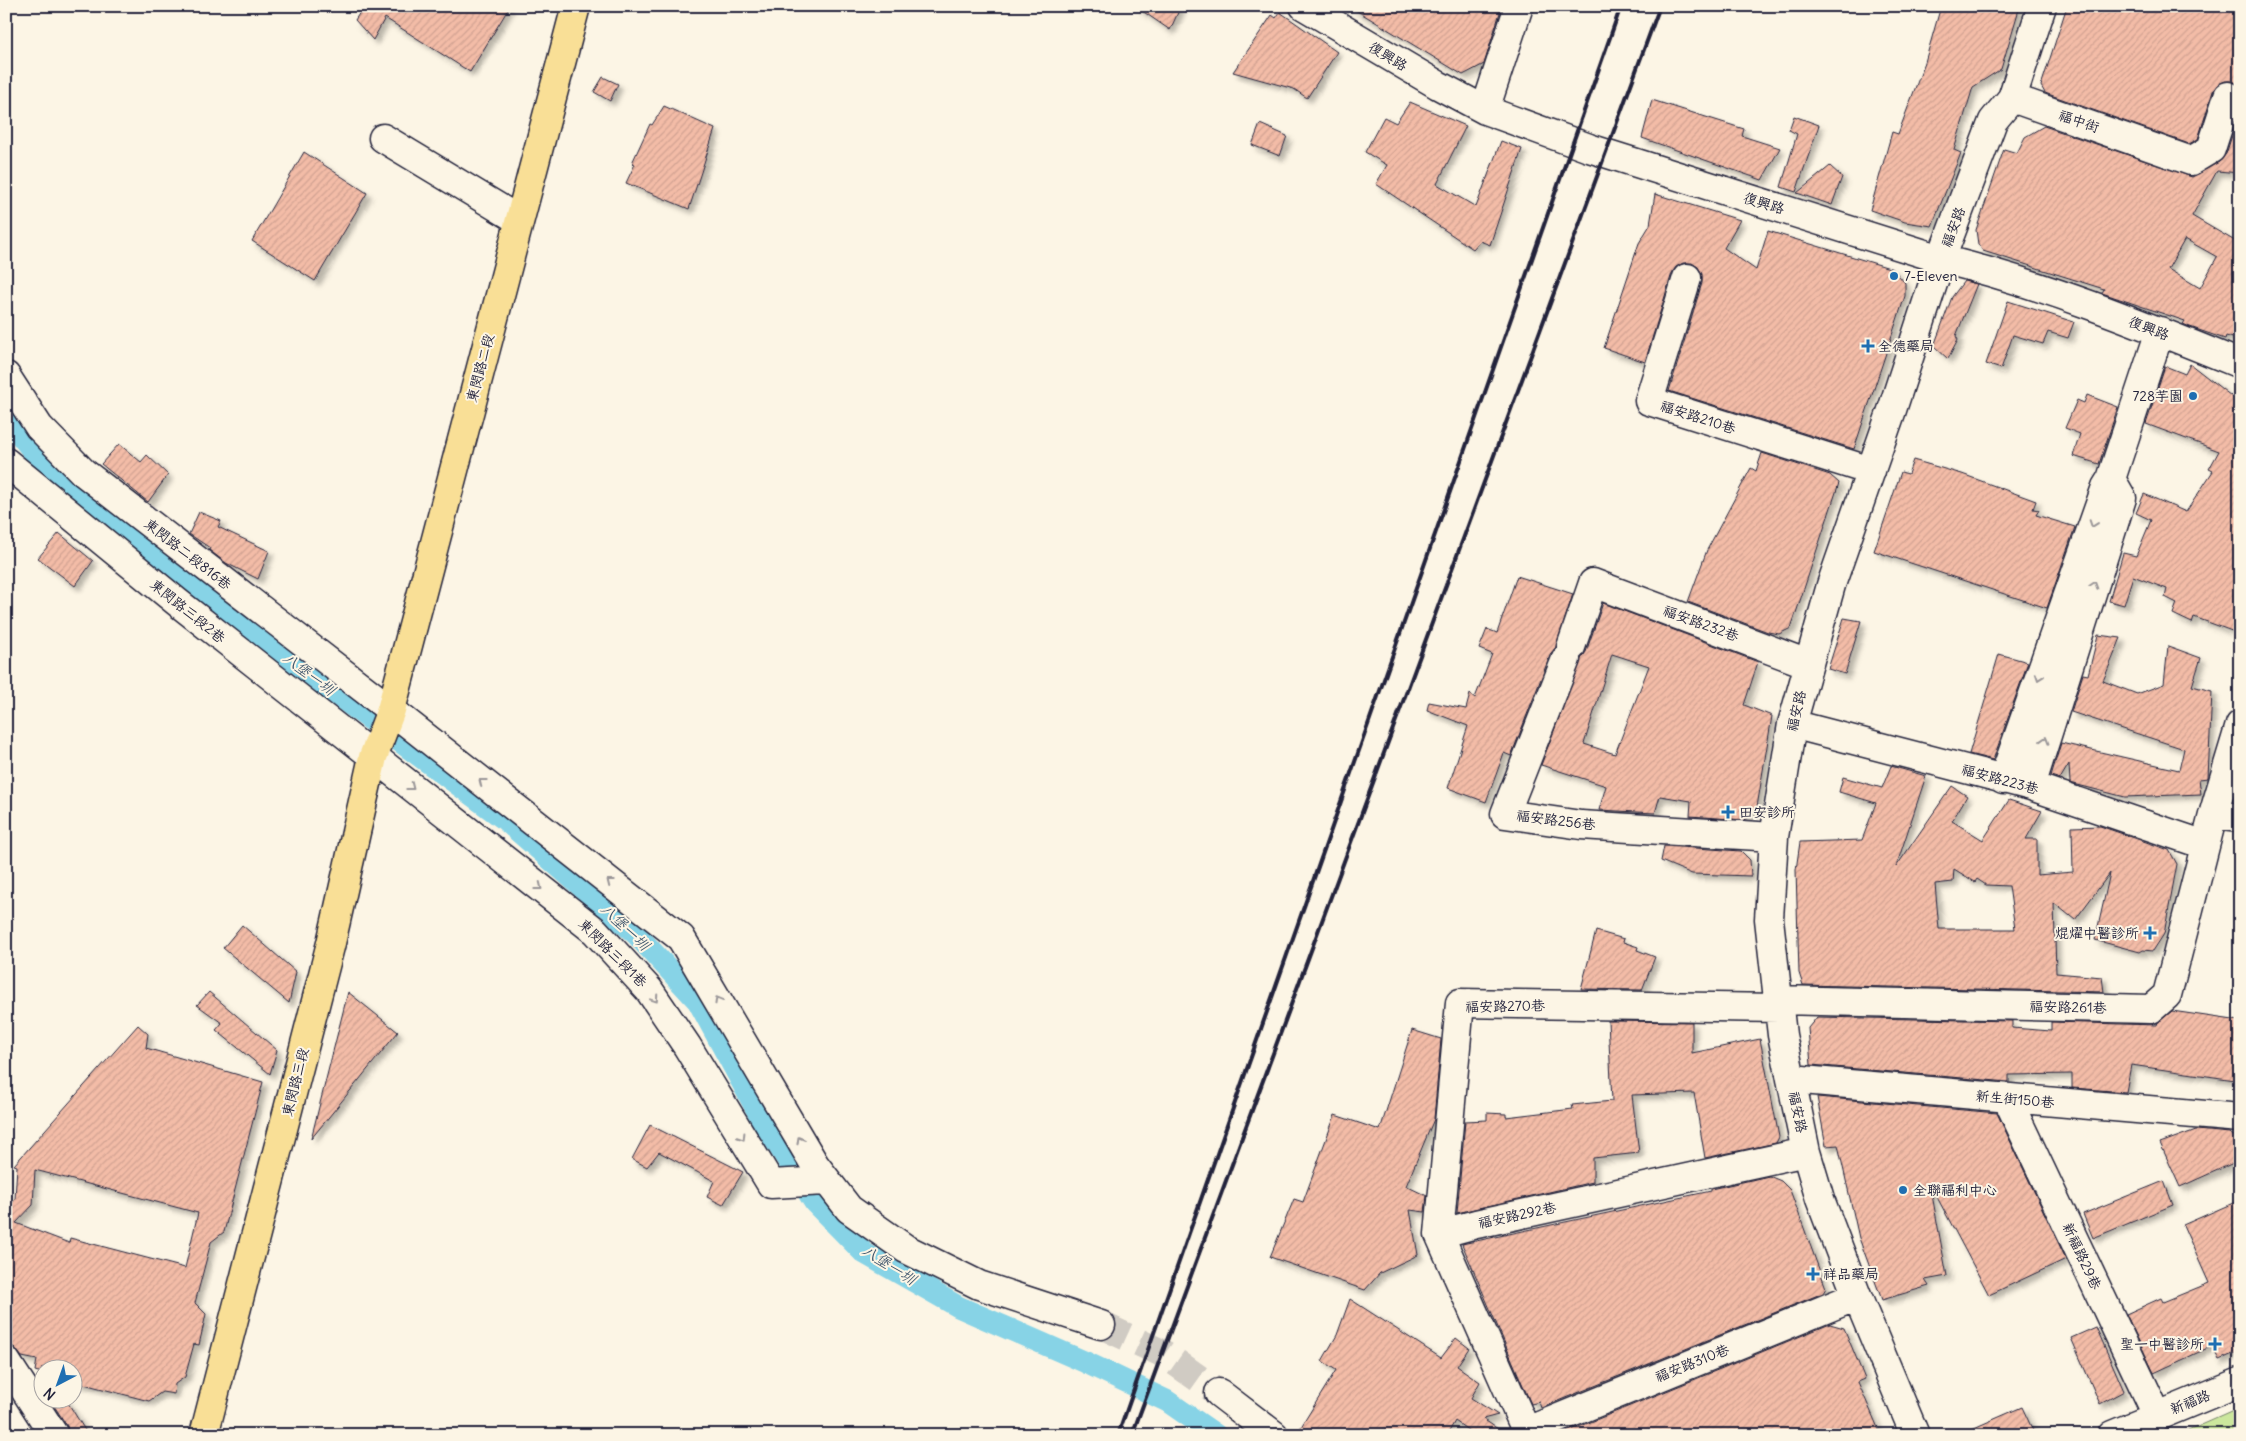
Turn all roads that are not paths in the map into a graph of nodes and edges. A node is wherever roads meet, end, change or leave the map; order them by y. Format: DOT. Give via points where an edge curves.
graph roads {
  1 [pos="576,6"];
  2 [pos="1304,6"];
  3 [pos="1519,6"];
  4 [pos="2042,6"];
  5 [pos="2228,96"];
  6 [pos="2012,98"];
  7 [pos="1485,110"];
  8 [pos="383,138"];
  9 [pos="519,220"];
  10 [pos="1941,259"];
  11 [pos="1687,278"];
  12 [pos="2160,332"];
  13 [pos="2240,364"];
  14 [pos="6,376"];
  15 [pos="6,462"];
  16 [pos="1871,471"];
  17 [pos="2111,479"];
  18 [pos="1593,584"];
  19 [pos="1808,664"];
  20 [pos="387,720"];
  21 [pos="1792,724"];
  22 [pos="2240,725"];
  23 [pos="373,757"];
  24 [pos="2002,780"];
  25 [pos="2031,786"];
  26 [pos="2213,815"];
  27 [pos="2240,818"];
  28 [pos="1774,837"];
  29 [pos="2205,845"];
  30 [pos="1779,1004"];
  31 [pos="1791,1079"];
  32 [pos="2007,1098"];
  33 [pos="2240,1118"];
  34 [pos="1806,1152"];
  35 [pos="826,1181"];
  36 [pos="1439,1234"];
  37 [pos="1857,1296"];
  38 [pos="1101,1325"];
  39 [pos="6,1360"];
  40 [pos="2240,1382"];
  41 [pos="1219,1393"];
  42 [pos="2158,1415"];
  43 [pos="1528,1433"];
  44 [pos="54,1435"];
  45 [pos="204,1435"];
  46 [pos="1274,1435"];
  47 [pos="1915,1435"];
  48 [pos="2112,1435"];
  1 -- 9 [label="main road, 東閔路二段"];
  2 -- 7 [label="street, 復興路"];
  3 -- 7 [label="street"];
  4 -- 6 [label="street, 福安路"];
  5 -- 6 [label="street, 福中街" via="2211,148 2191,161"];
  6 -- 10 [label="street, 福安路" via="1993,120"];
  7 -- 10 [label="street, 復興路" via="1589,148"];
  8 -- 9 [label="street"];
  9 -- 20 [label="main road, 東閔路二段"];
  10 -- 12 [label="street, 復興路" via="1999,273"];
  10 -- 16 [label="street, 福安路"];
  11 -- 16 [label="street, 福安路210巷" via="1649,401"];
  12 -- 13 [label="street, 復興路"];
  12 -- 17 [label="street"];
  14 -- 20 [label="street, 東閔路二段816巷" via="38,427 83,472"];
  15 -- 23 [label="street, 東閔路三段2巷"];
  16 -- 19 [label="street, 福安路" via="1831,585"];
  17 -- 24 [label="street, one-way"];
  25 -- 17 [label="street, one-way" via="2122,498"];
  18 -- 19 [label="street, 福安路232巷"];
  18 -- 28 [label="street, 福安路256巷" via="1505,814 1581,825"];
  19 -- 21 [label="street, 福安路"];
  20 -- 23 [label="main road, 東閔路三段"];
  35 -- 20 [label="street, 東閔路二段816巷, one-way" via="681,938"];
  21 -- 24 [label="street, 福安路223巷"];
  21 -- 28 [label="street, 福安路"];
  22 -- 26 [label="street, 福安路261巷"];
  23 -- 35 [label="street, 東閔路三段1巷, one-way" via="595,931 649,990 771,1184"];
  23 -- 45 [label="main road, 東閔路三段" via="331,942"];
  24 -- 25 [label="street, 福安路223巷"];
  25 -- 29 [label="street, 福安路223巷"];
  26 -- 27 [label="street"];
  26 -- 29 [label="street, 福安路261巷"];
  28 -- 30 [label="street, 福安路" via="1769,918"];
  29 -- 30 [label="street, 福安路261巷" via="2167,995 2151,1009"];
  30 -- 31 [label="street, 福安路"];
  30 -- 36 [label="street, 福安路270巷" via="1460,1004"];
  31 -- 32 [label="street, 新生街150巷"];
  31 -- 34 [label="street, 福安路"];
  32 -- 33 [label="street, 新生街150巷"];
  32 -- 42 [label="street, 新福路29巷"];
  34 -- 36 [label="street, 福安路292巷"];
  34 -- 37 [label="street, 福安路"];
  35 -- 38 [label="street, 東閔路二段816巷" via="849,1209 906,1249 979,1285"];
  36 -- 43 [label="street"];
  37 -- 43 [label="street, 福安路310巷"];
  37 -- 47 [label="street, 福安路"];
  39 -- 44 [label="street"];
  40 -- 42 [label="street, 新福路"];
  41 -- 46 [label="street"];
  42 -- 48 [label="street, 新福路"];
}
